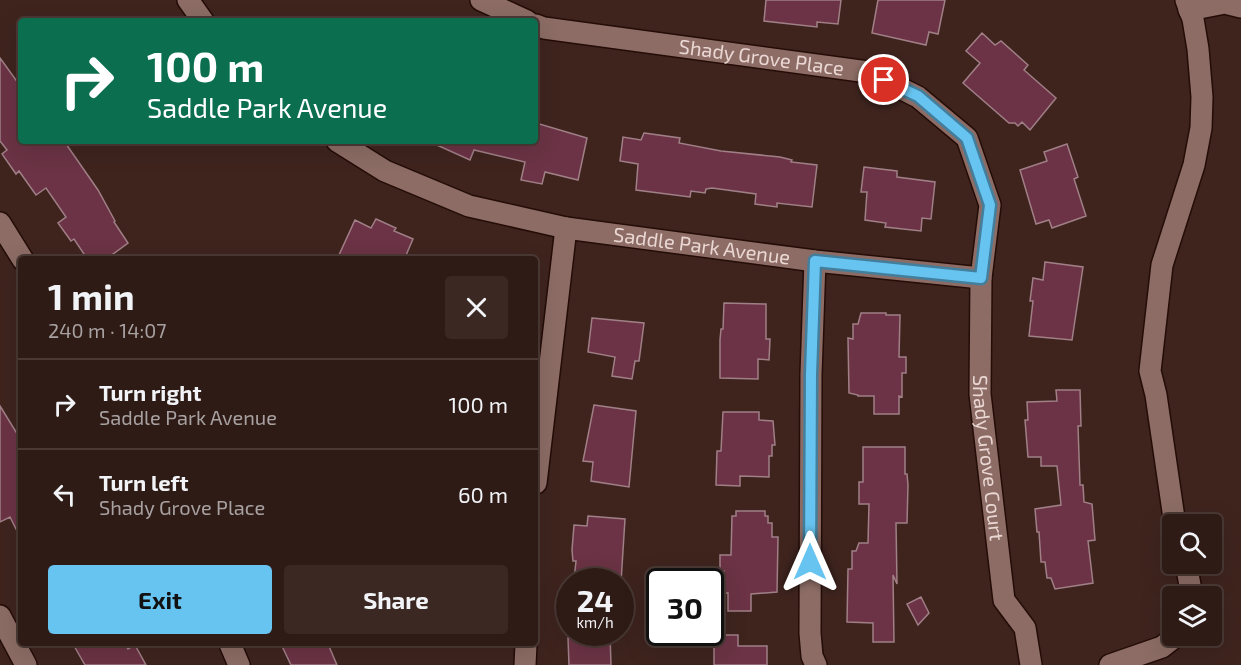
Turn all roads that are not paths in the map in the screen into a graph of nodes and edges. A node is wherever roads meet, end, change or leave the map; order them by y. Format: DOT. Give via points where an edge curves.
graph roads {
  1 [pos="188,0"];
  2 [pos="481,0"];
  3 [pos="1232,3"];
  4 [pos="1188,5"];
  5 [pos="202,18"];
  6 [pos="520,18"];
  7 [pos="538,26"];
  8 [pos="342,144"];
  9 [pos="0,223"];
  10 [pos="566,228"];
  11 [pos="21,256"];
  12 [pos="815,261"];
  13 [pos="981,278"];
  14 [pos="538,466"];
  15 [pos="1173,514"];
  16 [pos="0,616"];
  17 [pos="231,646"];
  18 [pos="526,646"];
  19 [pos="1163,646"];
  20 [pos="26,665"];
  21 [pos="239,665"];
  22 [pos="525,665"];
  23 [pos="816,665"];
  24 [pos="1031,665"];
  25 [pos="1110,665"];
  1 -- 5 [label="street"];
  2 -- 6 [label="street"];
  3 -- 4 [label="street"];
  4 -- 15 [label="street" via="1198,49 1201,128 1194,165 1162,265 1150,371"];
  7 -- 13 [label="street, Shady Grove Place" via="867,72 918,96 967,138 990,205"];
  8 -- 10 [label="street, Saddle Park Avenue" via="385,171 469,206"];
  9 -- 11 [label="street"];
  10 -- 12 [label="street, Saddle Park Avenue"];
  10 -- 14 [label="street"];
  12 -- 13 [label="street, Saddle Park Avenue"];
  12 -- 23 [label="street" via="810,633"];
  13 -- 24 [label="street, Shady Grove Court" via="980,394 1004,600 1025,628"];
  16 -- 20 [label="street"];
  17 -- 21 [label="street"];
  18 -- 22 [label="street"];
  19 -- 25 [label="street"];
}
